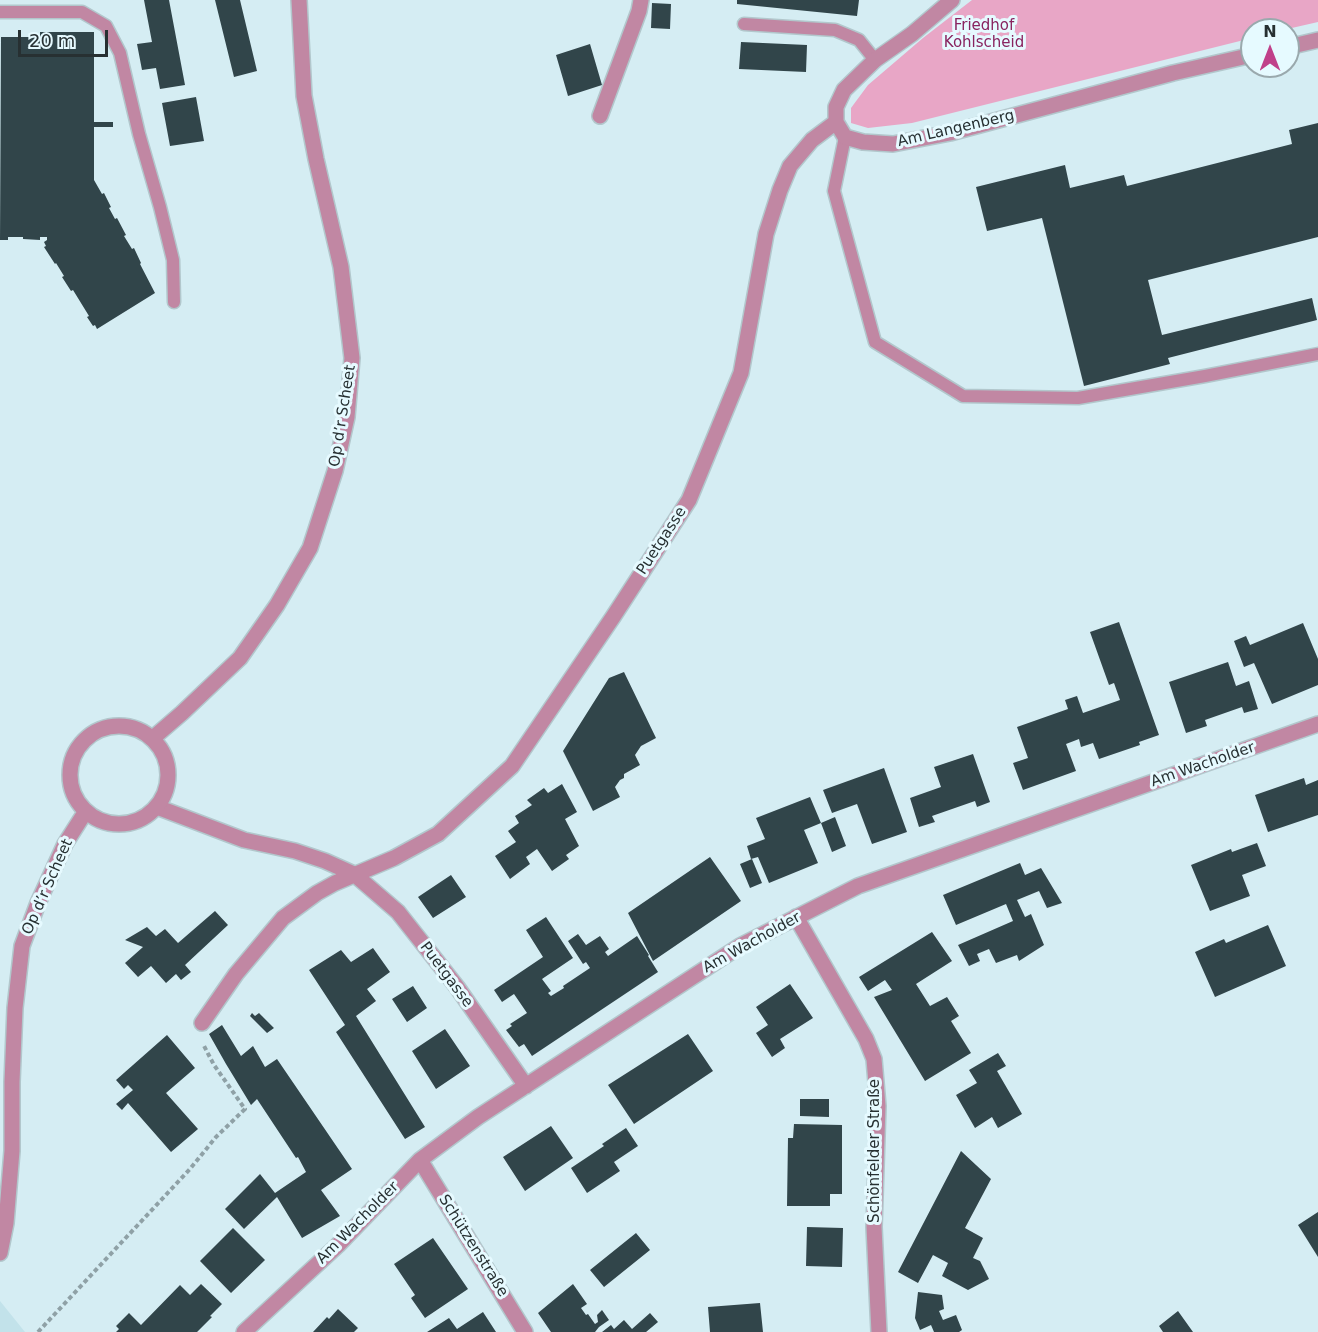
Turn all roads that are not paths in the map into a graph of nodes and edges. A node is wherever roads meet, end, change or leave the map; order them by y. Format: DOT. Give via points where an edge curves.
graph roads {
  1 [pos="299,0"];
  2 [pos="641,0"];
  3 [pos="952,0"];
  4 [pos="0,12"];
  5 [pos="744,24"];
  6 [pos="1318,40"];
  7 [pos="1300,44"];
  8 [pos="1240,58"];
  9 [pos="875,60"];
  10 [pos="600,116"];
  11 [pos="836,122"];
  12 [pos="845,137"];
  13 [pos="174,302"];
  14 [pos="1318,354"];
  15 [pos="1318,724"];
  16 [pos="153,738"];
  17 [pos="157,807"];
  18 [pos="86,811"];
  19 [pos="354,874"];
  20 [pos="796,917"];
  21 [pos="202,1023"];
  22 [pos="526,1086"];
  23 [pos="420,1160"];
  24 [pos="0,1253"];
  25 [pos="244,1332"];
  26 [pos="525,1332"];
  27 [pos="879,1332"];
  1 -- 16 [label="street, Op d’r Scheet" via="304,96 340,267 352,358 346,417 335,471 310,548 277,605 240,658"];
  2 -- 10 [label="street"];
  3 -- 9 [label="street"];
  4 -- 13 [label="lane" via="82,12 106,26 120,53 160,207 173,260"];
  5 -- 9 [label="lane" via="835,30 859,40"];
  6 -- 7 [label="street"];
  8 -- 12 [label="street, Am Langenberg" via="950,133 893,144"];
  9 -- 11 [label="street" via="844,90 836,107"];
  11 -- 12 [label="street"];
  11 -- 19 [label="street, Puetgasse" via="812,140 790,166 780,190 766,234 741,373 683,510 512,766 438,834"];
  12 -- 14 [label="lane" via="834,191 875,342 963,396 1078,398"];
  15 -- 20 [label="street, Am Wacholder" via="858,886"];
  16 -- 17 [label="street" via="169,771 164,796"];
  16 -- 18 [label="street" via="121,725 89,736 78,748 70,774 77,801"];
  17 -- 18 [label="street" via="135,822 122,824 97,819"];
  17 -- 19 [label="street, Puetgasse" via="244,840 295,851"];
  18 -- 24 [label="street, Op d’r Scheet" via="65,844 22,946 15,1008 12,1151"];
  19 -- 21 [label="street, Puetgasse" via="317,892 283,918 236,974"];
  19 -- 22 [label="street, Puetgasse" via="398,912 457,987"];
  20 -- 22 [label="street, Am Wacholder" via="740,946"];
  20 -- 27 [label="street, Schönfelder Straße" via="874,1059 878,1106 874,1227"];
  22 -- 23 [label="street, Am Wacholder"];
  23 -- 25 [label="street, Am Wacholder" via="338,1245"];
  23 -- 26 [label="street, Schützenstraße"];
}
